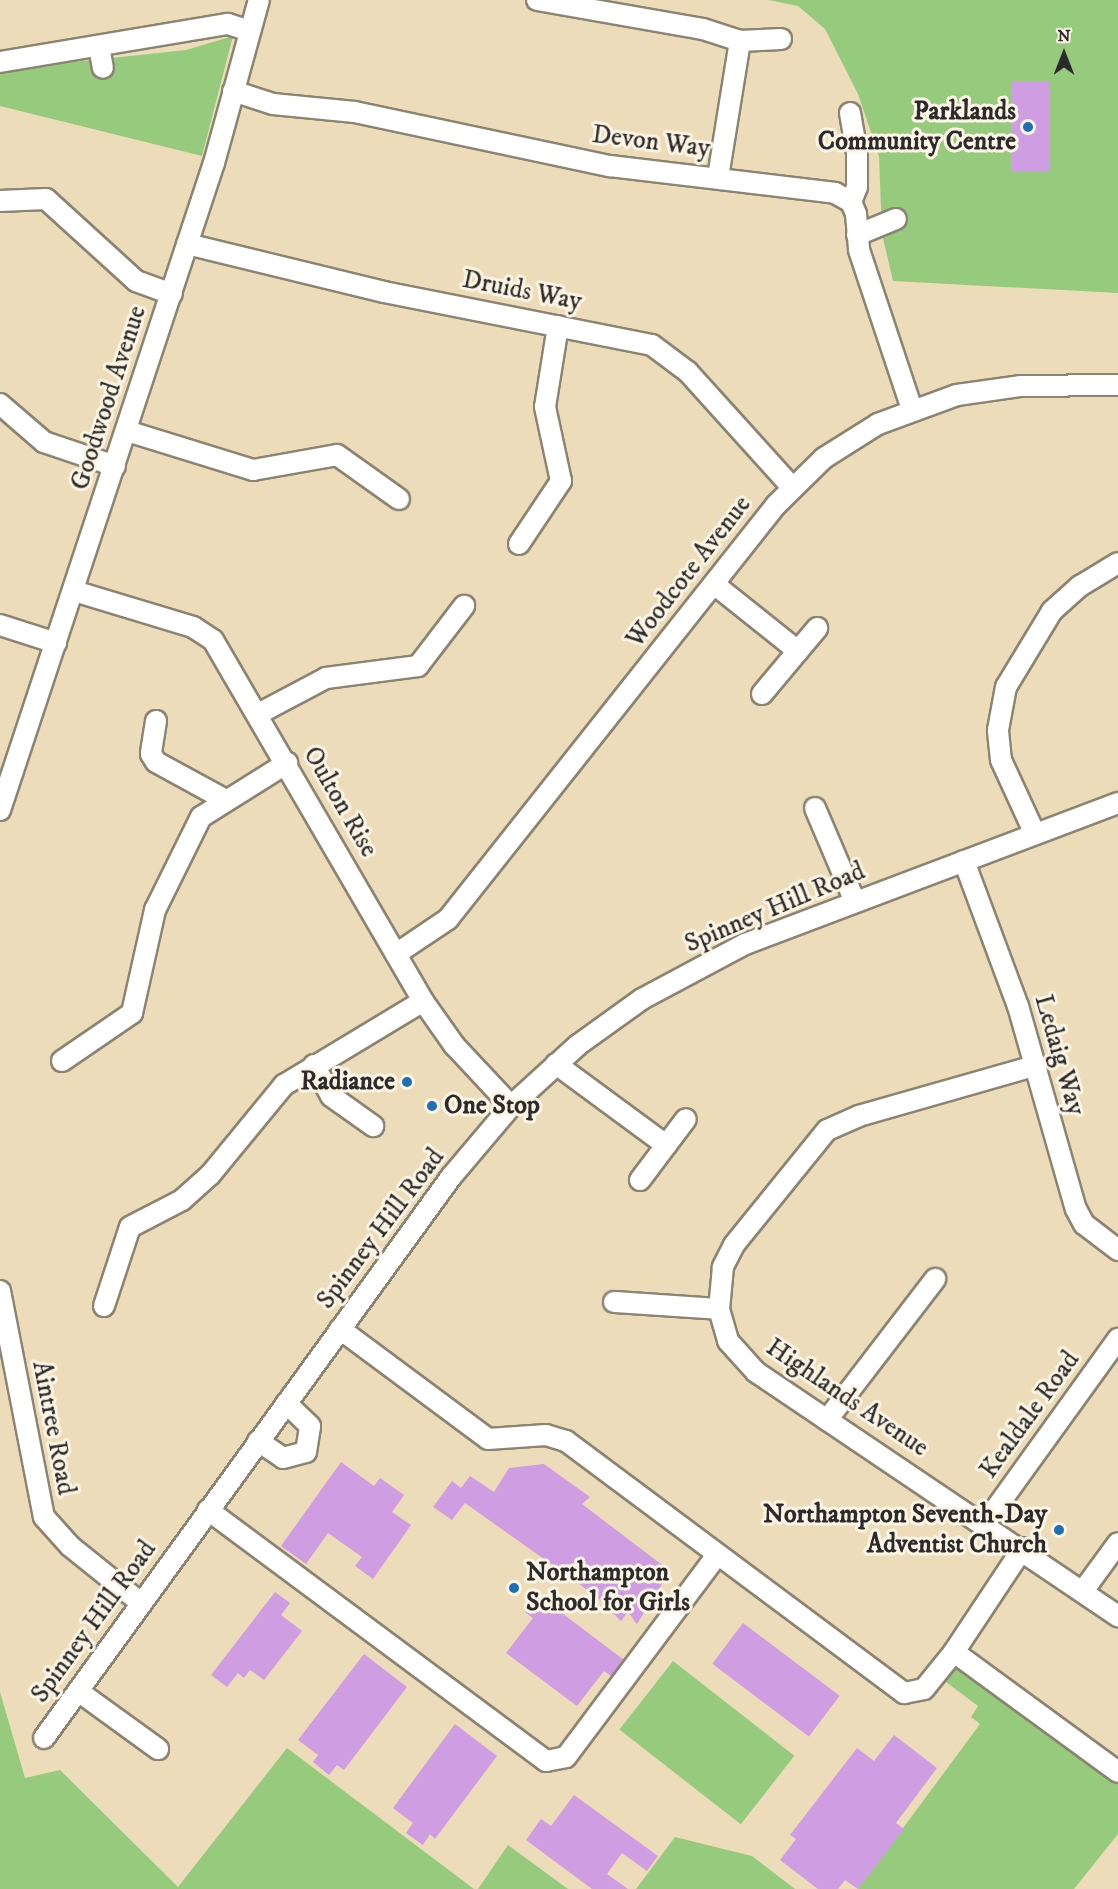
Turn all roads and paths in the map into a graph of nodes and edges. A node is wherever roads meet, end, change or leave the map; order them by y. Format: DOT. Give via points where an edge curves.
graph roads {
  1 [pos="259,0"];
  2 [pos="537,0"];
  3 [pos="249,31"];
  4 [pos="781,39"];
  5 [pos="740,41"];
  6 [pos="99,46"];
  7 [pos="0,62"];
  8 [pos="103,68"];
  9 [pos="233,91"];
  10 [pos="849,113"];
  11 [pos="718,177"];
  12 [pos="0,201"];
  13 [pos="851,202"];
  14 [pos="896,219"];
  15 [pos="857,236"];
  16 [pos="188,244"];
  17 [pos="172,294"];
  18 [pos="558,326"];
  19 [pos="1118,385"];
  20 [pos="0,404"];
  21 [pos="912,409"];
  22 [pos="127,431"];
  23 [pos="116,466"];
  24 [pos="792,487"];
  25 [pos="399,499"];
  26 [pos="519,544"];
  27 [pos="1118,563"];
  28 [pos="714,584"];
  29 [pos="74,591"];
  30 [pos="464,606"];
  31 [pos="0,625"];
  32 [pos="818,628"];
  33 [pos="56,643"];
  34 [pos="798,651"];
  35 [pos="762,694"];
  36 [pos="258,714"];
  37 [pos="156,721"];
  38 [pos="287,763"];
  39 [pos="224,799"];
  40 [pos="1118,803"];
  41 [pos="815,808"];
  42 [pos="0,810"];
  43 [pos="1035,834"];
  44 [pos="964,861"];
  45 [pos="855,902"];
  46 [pos="396,954"];
  47 [pos="423,1001"];
  48 [pos="62,1061"];
  49 [pos="556,1064"];
  50 [pos="314,1065"];
  51 [pos="1034,1066"];
  52 [pos="511,1106"];
  53 [pos="686,1119"];
  54 [pos="373,1126"];
  55 [pos="666,1145"];
  56 [pos="640,1180"];
  57 [pos="1118,1250"];
  58 [pos="934,1279"];
  59 [pos="0,1291"];
  60 [pos="614,1302"];
  61 [pos="104,1305"];
  62 [pos="719,1309"];
  63 [pos="340,1329"];
  64 [pos="1118,1339"];
  65 [pos="286,1403"];
  66 [pos="827,1420"];
  67 [pos="258,1442"];
  68 [pos="208,1510"];
  69 [pos="986,1522"];
  70 [pos="1118,1543"];
  71 [pos="1023,1548"];
  72 [pos="717,1555"];
  73 [pos="1083,1591"];
  74 [pos="141,1603"];
  75 [pos="1118,1616"];
  76 [pos="954,1652"];
  77 [pos="78,1691"];
  78 [pos="44,1738"];
  79 [pos="158,1749"];
  80 [pos="1118,1772"];
  1 -- 3 [label="street, Goodwood Avenue"];
  2 -- 5 [label="street" via="703,29"];
  3 -- 6 [label="street" via="228,24"];
  3 -- 9 [label="street, Goodwood Avenue"];
  4 -- 5 [label="street"];
  5 -- 11 [label="street"];
  6 -- 7 [label="street"];
  6 -- 8 [label="street"];
  9 -- 11 [label="street, Devon Way" via="273,104 355,112 610,166"];
  9 -- 16 [label="street, Goodwood Avenue"];
  10 -- 13 [label="street" via="857,151 857,187"];
  11 -- 13 [label="street, Devon Way" via="777,190 826,191"];
  12 -- 17 [label="street" via="46,199 136,281"];
  13 -- 15 [label="street"];
  14 -- 15 [label="street"];
  15 -- 21 [label="street"];
  16 -- 17 [label="street, Goodwood Avenue"];
  16 -- 18 [label="street, Druids Way" via="352,285"];
  17 -- 22 [label="street, Goodwood Avenue"];
  18 -- 24 [label="street, Druids Way" via="622,336 666,352"];
  18 -- 26 [label="street" via="545,407 561,481"];
  19 -- 21 [label="street, Woodcote Avenue" via="998,387"];
  20 -- 23 [label="street" via="44,442"];
  21 -- 24 [label="street, Woodcote Avenue" via="858,435"];
  22 -- 23 [label="street, Goodwood Avenue"];
  22 -- 25 [label="street" via="253,470 337,455"];
  23 -- 29 [label="street, Goodwood Avenue"];
  24 -- 28 [label="street, Woodcote Avenue"];
  27 -- 43 [label="street" via="1052,611 1006,687 998,730 1001,760"];
  28 -- 34 [label="street"];
  28 -- 46 [label="street, Woodcote Avenue" via="448,919"];
  29 -- 33 [label="street, Goodwood Avenue"];
  29 -- 36 [label="street, Oulton Rise" via="193,627 213,640"];
  30 -- 36 [label="street" via="417,666 337,674"];
  31 -- 33 [label="street"];
  32 -- 34 [label="street"];
  33 -- 42 [label="street, Goodwood Avenue"];
  34 -- 35 [label="street"];
  36 -- 38 [label="street, Oulton Rise"];
  37 -- 39 [label="street" via="151,754 156,762"];
  38 -- 39 [label="street"];
  38 -- 46 [label="street, Oulton Rise"];
  39 -- 48 [label="street" via="196,825 166,882 150,926 132,1013"];
  40 -- 43 [label="street, Spinney Hill Road"];
  41 -- 45 [label="street"];
  43 -- 44 [label="street, Spinney Hill Road"];
  44 -- 45 [label="street, Spinney Hill Road"];
  44 -- 51 [label="street, Ledaig Way" via="1009,980"];
  45 -- 49 [label="street, Spinney Hill Road" via="745,944 678,978 607,1023"];
  46 -- 47 [label="street, Oulton Rise"];
  47 -- 50 [label="street"];
  47 -- 52 [label="street, Oulton Rise" via="454,1045"];
  49 -- 52 [label="street, Spinney Hill Road"];
  49 -- 55 [label="street"];
  50 -- 54 [label="street" via="331,1096"];
  50 -- 61 [label="street" via="273,1096 221,1164 189,1194 130,1227"];
  51 -- 57 [label="street, Ledaig Way" via="1076,1209 1084,1224"];
  51 -- 62 [label="street, Highlands Avenue" via="859,1116 827,1130 734,1245 723,1268"];
  52 -- 63 [label="street, Spinney Hill Road"];
  53 -- 55 [label="street"];
  55 -- 56 [label="street"];
  58 -- 66 [label="street"];
  59 -- 74 [label="street, Aintree Road" via="44,1516 70,1546"];
  60 -- 62 [label="street"];
  62 -- 66 [label="street, Highlands Avenue" via="728,1341 744,1363"];
  63 -- 65 [label="street, Spinney Hill Road"];
  63 -- 72 [label="street" via="488,1439 546,1435 566,1442"];
  64 -- 69 [label="street, Kealdale Road"];
  65 -- 67 [label="street, Spinney Hill Road"];
  65 -- 67 [label="street" via="309,1426 306,1452 283,1458"];
  66 -- 69 [label="street, Highlands Avenue"];
  67 -- 68 [label="street, Spinney Hill Road"];
  68 -- 72 [label="street" via="546,1761 566,1757"];
  68 -- 74 [label="street, Spinney Hill Road"];
  69 -- 71 [label="street, Highlands Avenue"];
  70 -- 73 [label="street"];
  71 -- 73 [label="street, Highlands Avenue"];
  71 -- 76 [label="street"];
  72 -- 76 [label="street" via="904,1693 924,1689"];
  73 -- 75 [label="street, Highlands Avenue"];
  74 -- 77 [label="street, Spinney Hill Road"];
  76 -- 80 [label="street"];
  77 -- 78 [label="street, Spinney Hill Road"];
  77 -- 79 [label="street"];
}
